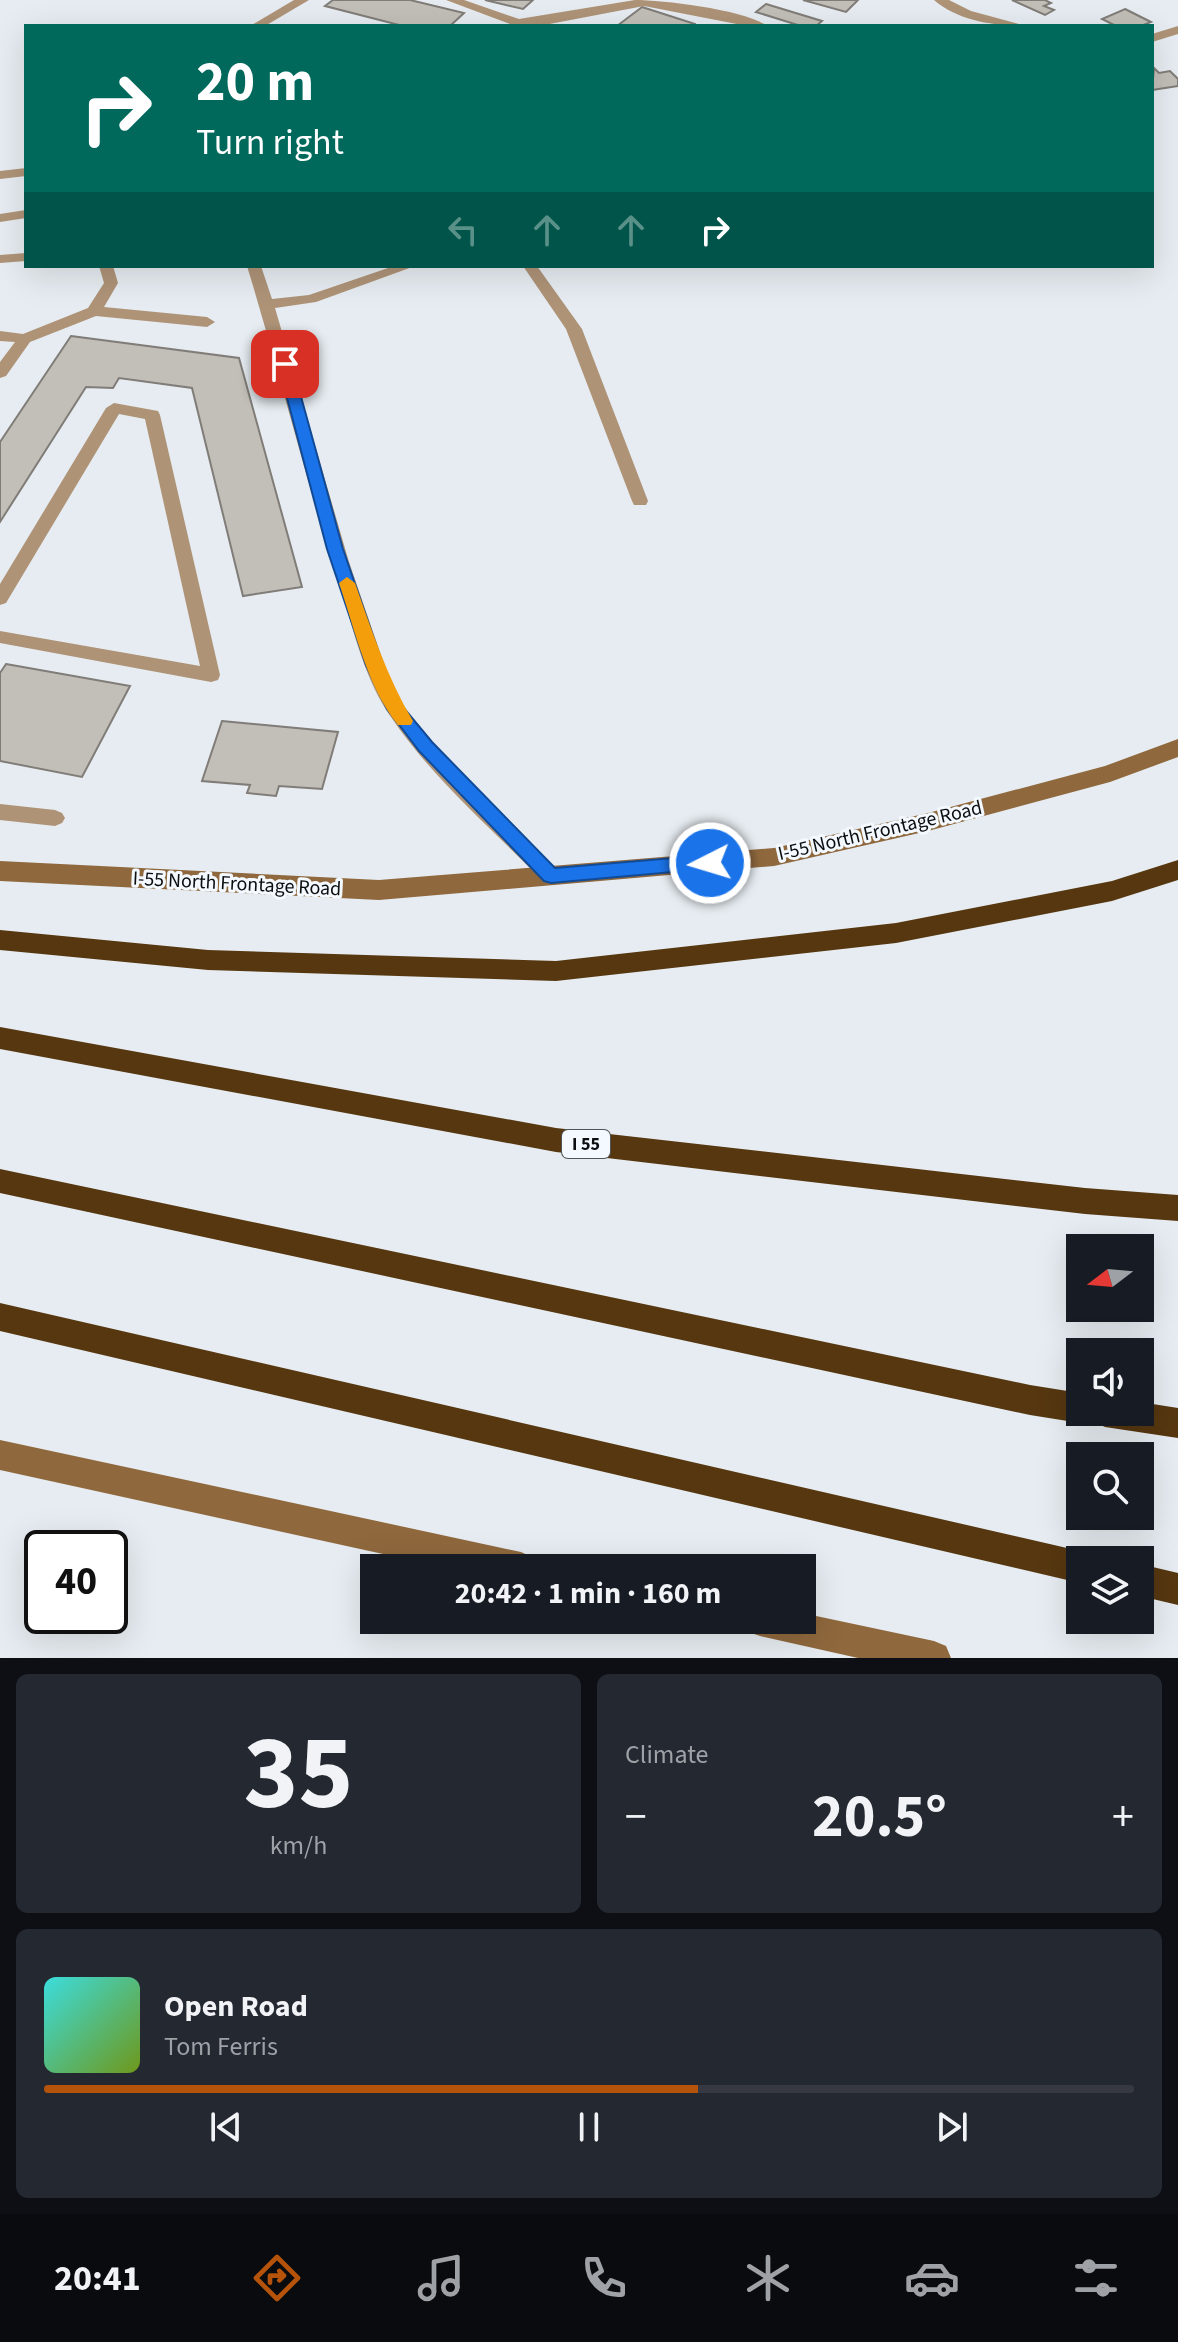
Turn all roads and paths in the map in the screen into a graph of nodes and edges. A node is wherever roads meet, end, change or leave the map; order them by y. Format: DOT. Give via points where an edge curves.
graph roads {
  1 [pos="303,0"];
  2 [pos="452,0"];
  3 [pos="940,0"];
  4 [pos="730,17"];
  5 [pos="260,24"];
  6 [pos="754,24"];
  7 [pos="1011,24"];
  8 [pos="1178,30"];
  9 [pos="1154,37"];
  10 [pos="24,172"];
  11 [pos="0,175"];
  12 [pos="24,214"];
  13 [pos="0,218"];
  14 [pos="24,257"];
  15 [pos="0,259"];
  16 [pos="107,268"];
  17 [pos="255,268"];
  18 [pos="402,268"];
  19 [pos="531,268"];
  20 [pos="267,304"];
  21 [pos="94,311"];
  22 [pos="207,322"];
  23 [pos="0,336"];
  24 [pos="25,339"];
  25 [pos="0,373"];
  26 [pos="640,501"];
  27 [pos="0,599"];
  28 [pos="0,637"];
  29 [pos="1178,748"];
  30 [pos="0,812"];
  31 [pos="55,818"];
  32 [pos="1178,870"];
  33 [pos="0,871"];
  34 [pos="551,876"];
  35 [pos="0,940"];
  36 [pos="0,1038"];
  37 [pos="0,1181"];
  38 [pos="1178,1208"];
  39 [pos="0,1317"];
  40 [pos="1066,1406"];
  41 [pos="1154,1419"];
  42 [pos="1178,1423"];
  43 [pos="0,1455"];
  44 [pos="456,1554"];
  45 [pos="1066,1564"];
  46 [pos="1154,1583"];
  47 [pos="1178,1589"];
  48 [pos="816,1632"];
  49 [pos="934,1658"];
  1 -- 5 [label="lane"];
  2 -- 4 [label="lane" via="518,23 644,2"];
  3 -- 7 [label="lane" via="967,14"];
  4 -- 6 [label="lane"];
  8 -- 9 [label="lane"];
  10 -- 11 [label="lane"];
  12 -- 13 [label="lane"];
  14 -- 15 [label="lane"];
  16 -- 21 [label="lane" via="111,283"];
  17 -- 20 [label="lane"];
  18 -- 20 [label="lane" via="311,299"];
  19 -- 26 [label="lane" via="574,329"];
  20 -- 34 [label="lane" via="335,549 395,709 425,747"];
  21 -- 22 [label="lane"];
  21 -- 24 [label="lane"];
  23 -- 24 [label="lane"];
  24 -- 25 [label="lane"];
  27 -- 28 [label="lane" via="114,408 152,415 211,675"];
  29 -- 34 [label="street, I-55 North Frontage Road" via="1110,773 774,857"];
  30 -- 31 [label="lane"];
  32 -- 35 [label="highway" via="1112,891 896,933 556,971 208,960"];
  33 -- 34 [label="street, I-55 North Frontage Road" via="379,890"];
  36 -- 38 [label="highway, I 55" via="556,1140"];
  37 -- 40 [label="highway"];
  39 -- 45 [label="highway"];
  41 -- 42 [label="highway"];
  43 -- 44 [label="street"];
  46 -- 47 [label="highway"];
  48 -- 49 [label="street"];
}
